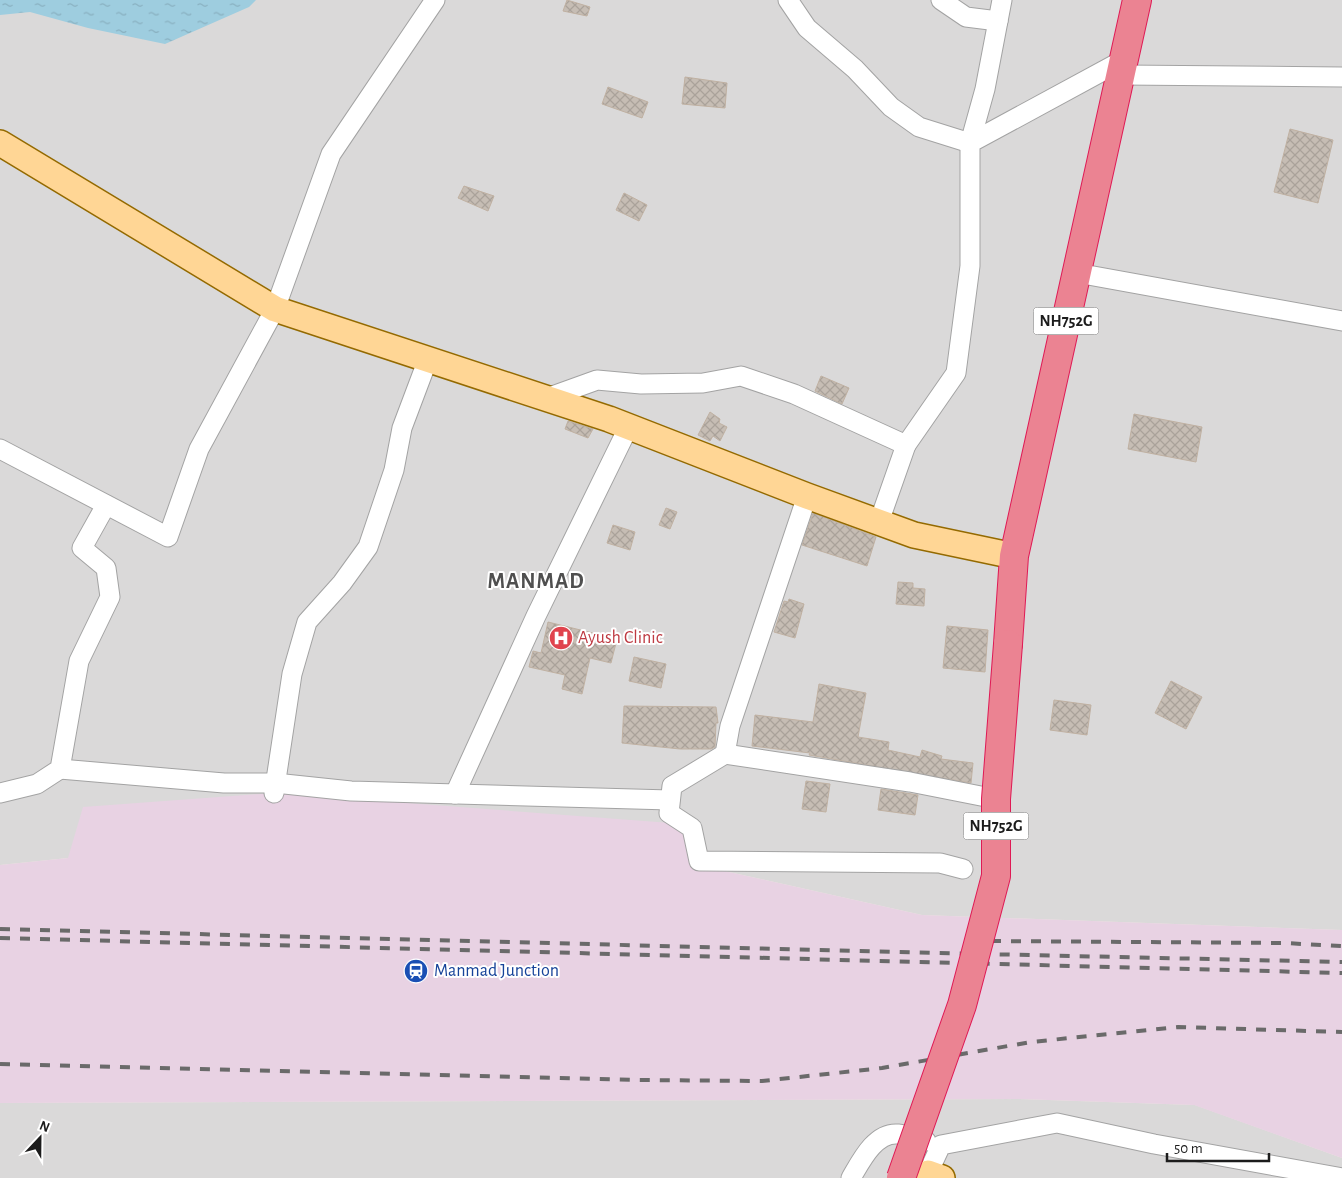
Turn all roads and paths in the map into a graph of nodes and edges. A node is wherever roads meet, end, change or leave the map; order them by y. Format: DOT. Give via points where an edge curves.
graph roads {
  1 [pos="435,0"];
  2 [pos="788,0"];
  3 [pos="941,0"];
  4 [pos="1002,0"];
  5 [pos="1137,0"];
  6 [pos="998,22"];
  7 [pos="1123,67"];
  8 [pos="1342,77"];
  9 [pos="0,143"];
  10 [pos="970,143"];
  11 [pos="1077,272"];
  12 [pos="275,309"];
  13 [pos="1342,321"];
  14 [pos="428,359"];
  15 [pos="547,398"];
  16 [pos="629,426"];
  17 [pos="906,445"];
  18 [pos="0,449"];
  19 [pos="807,496"];
  20 [pos="106,505"];
  21 [pos="879,522"];
  22 [pos="1014,556"];
  23 [pos="725,754"];
  24 [pos="60,769"];
  25 [pos="275,788"];
  26 [pos="0,793"];
  27 [pos="455,794"];
  28 [pos="996,799"];
  29 [pos="670,800"];
  30 [pos="963,869"];
  31 [pos="942,1145"];
  32 [pos="929,1176"];
  33 [pos="851,1178"];
  34 [pos="901,1178"];
  35 [pos="1342,1178"];
  1 -- 12 [label="street" via="330,154"];
  2 -- 10 [label="street" via="807,28 855,69 891,107 919,127"];
  3 -- 6 [label="street" via="966,17"];
  4 -- 6 [label="street"];
  5 -- 7 [label="highway, NH752G"];
  6 -- 10 [label="street"];
  7 -- 8 [label="street"];
  7 -- 10 [label="street"];
  7 -- 11 [label="highway, NH752G"];
  9 -- 12 [label="main road"];
  10 -- 17 [label="street" via="970,266 956,373"];
  11 -- 13 [label="street"];
  11 -- 22 [label="highway, NH752G"];
  12 -- 14 [label="main road"];
  12 -- 20 [label="street" via="200,449 168,538"];
  14 -- 15 [label="main road"];
  14 -- 25 [label="street" via="402,428 394,470 368,547 342,583 307,622 292,674"];
  15 -- 16 [label="main road"];
  15 -- 17 [label="street" via="597,380 641,384 703,383 741,376 794,394"];
  16 -- 19 [label="main road"];
  16 -- 27 [label="street" via="536,616"];
  17 -- 21 [label="street"];
  18 -- 20 [label="street"];
  19 -- 21 [label="main road"];
  19 -- 23 [label="street" via="730,726"];
  20 -- 24 [label="street" via="82,548 106,568 110,597 79,661"];
  21 -- 22 [label="main road" via="914,535"];
  22 -- 28 [label="highway, NH752G, bridge"];
  23 -- 28 [label="street" via="910,782"];
  23 -- 29 [label="street" via="672,786"];
  24 -- 25 [label="street"];
  24 -- 26 [label="street" via="37,784"];
  25 -- 27 [label="street"];
  27 -- 29 [label="street"];
  28 -- 34 [label="highway, NH752G, bridge" via="996,876 962,1005"];
  29 -- 30 [label="street" via="669,813 692,828 699,861 940,862"];
  31 -- 32 [label="street"];
  31 -- 33 [label="street" via="896,1134 881,1138 864,1156"];
  31 -- 35 [label="street" via="1057,1123"];
}
